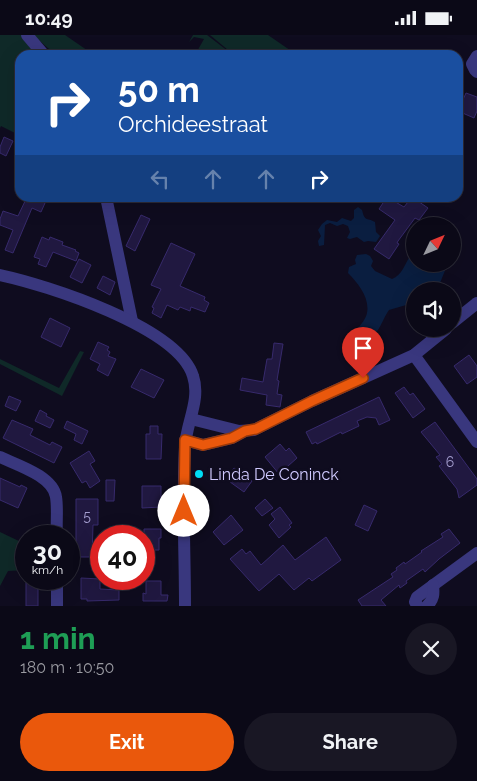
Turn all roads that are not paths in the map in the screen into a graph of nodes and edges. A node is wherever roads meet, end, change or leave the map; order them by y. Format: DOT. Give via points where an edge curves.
graph roads {
  1 [pos="27,35"];
  2 [pos="40,50"];
  3 [pos="477,56"];
  4 [pos="477,72"];
  5 [pos="107,202"];
  6 [pos="0,275"];
  7 [pos="477,303"];
  8 [pos="461,316"];
  9 [pos="132,321"];
  10 [pos="436,337"];
  11 [pos="414,355"];
  12 [pos="191,419"];
  13 [pos="245,431"];
  14 [pos="185,440"];
  15 [pos="477,442"];
  16 [pos="0,457"];
  17 [pos="56,525"];
  18 [pos="477,553"];
  19 [pos="433,585"];
  20 [pos="57,590"];
  21 [pos="58,606"];
  22 [pos="185,606"];
  23 [pos="418,606"];
  24 [pos="427,606"];
  1 -- 2 [label="street"];
  3 -- 4 [label="street" via="472,64"];
  5 -- 9 [label="street"];
  6 -- 9 [label="street" via="93,304"];
  7 -- 8 [label="street"];
  9 -- 12 [label="street" via="163,341 190,369 195,391"];
  10 -- 11 [label="street"];
  11 -- 13 [label="street" via="254,430"];
  11 -- 15 [label="street"];
  12 -- 13 [label="street"];
  12 -- 14 [label="street"];
  13 -- 14 [label="street" via="232,438 203,445"];
  14 -- 22 [label="street"];
  16 -- 17 [label="street" via="45,479 52,487 56,495"];
  18 -- 19 [label="street"];
  19 -- 23 [label="street" via="417,597 415,602"];
  19 -- 24 [label="street" via="434,595"];
  20 -- 21 [label="street"];
}
